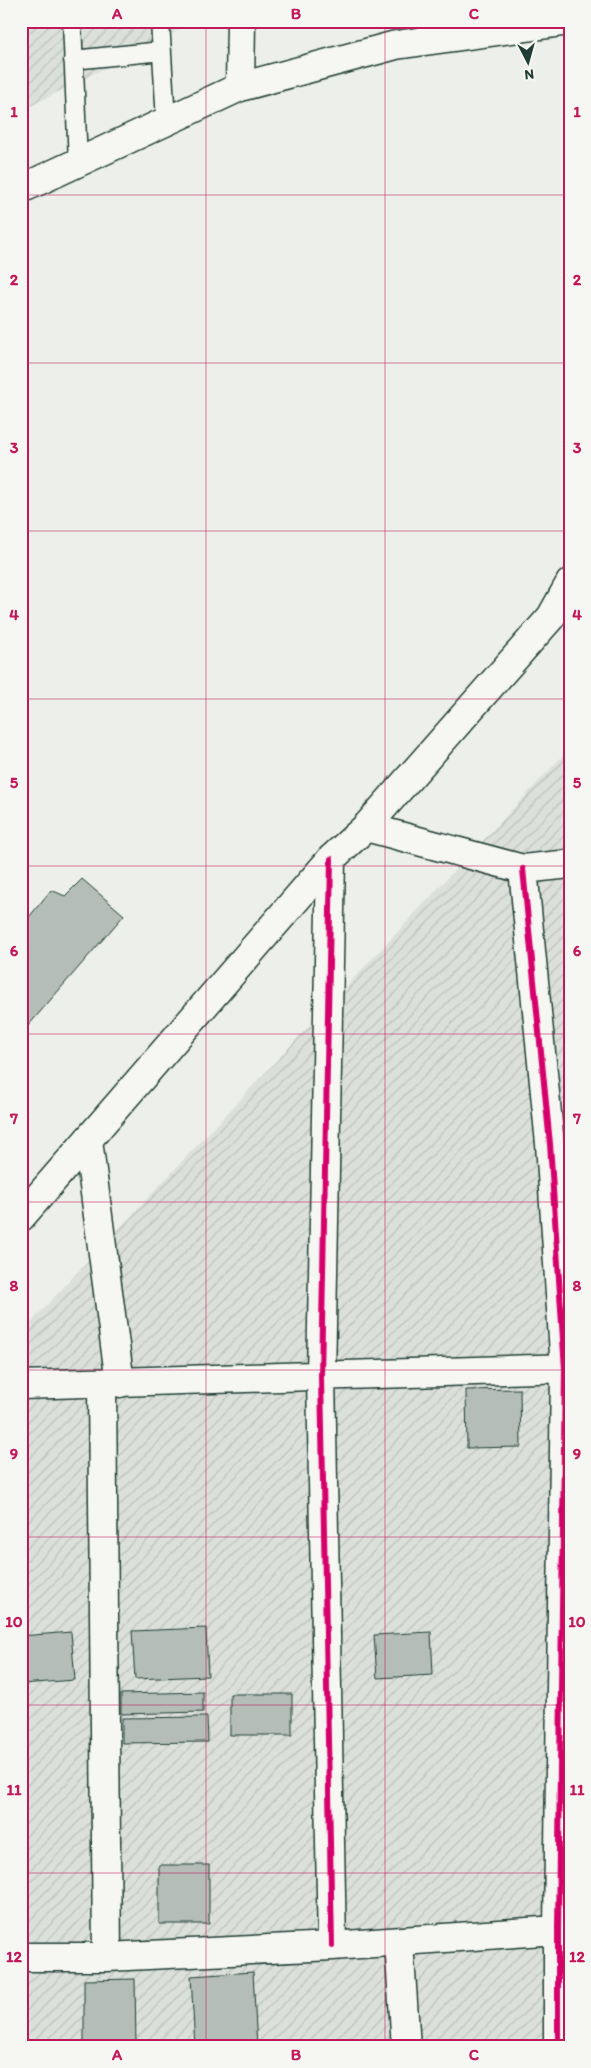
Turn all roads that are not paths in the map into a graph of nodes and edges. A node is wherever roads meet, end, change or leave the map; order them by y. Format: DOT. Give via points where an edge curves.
graph roads {
  1 [pos="72,21"];
  2 [pos="160,21"];
  3 [pos="241,21"];
  4 [pos="570,21"];
  5 [pos="162,51"];
  6 [pos="73,60"];
  7 [pos="240,87"];
  8 [pos="166,122"];
  9 [pos="78,163"];
  10 [pos="21,189"];
  11 [pos="570,583"];
  12 [pos="563,614"];
  13 [pos="366,827"];
  14 [pos="330,860"];
  15 [pos="570,864"];
  16 [pos="523,869"];
  17 [pos="88,1140"];
  18 [pos="21,1217"];
  19 [pos="567,1368"];
  20 [pos="321,1376"];
  21 [pos="111,1384"];
  22 [pos="21,1385"];
  23 [pos="566,1596"];
  24 [pos="564,1929"];
  25 [pos="399,1942"];
  26 [pos="332,1946"];
  27 [pos="21,1957"];
  28 [pos="107,1957"];
  29 [pos="406,2047"];
  30 [pos="558,2047"];
  1 -- 6 [label="lane"];
  2 -- 5 [label="lane"];
  3 -- 7 [label="street"];
  4 -- 7 [label="street" via="396,45"];
  5 -- 6 [label="lane"];
  5 -- 8 [label="lane"];
  6 -- 9 [label="lane"];
  7 -- 8 [label="street"];
  8 -- 9 [label="street"];
  9 -- 10 [label="street"];
  11 -- 12 [label="street"];
  12 -- 13 [label="street"];
  13 -- 14 [label="street"];
  13 -- 16 [label="street"];
  14 -- 17 [label="street"];
  14 -- 20 [label="street"];
  15 -- 16 [label="street"];
  16 -- 19 [label="street" via="550,1144"];
  17 -- 18 [label="street"];
  17 -- 21 [label="street"];
  19 -- 20 [label="street"];
  19 -- 23 [label="street"];
  20 -- 21 [label="street"];
  20 -- 26 [label="street"];
  21 -- 22 [label="street"];
  21 -- 28 [label="street"];
  23 -- 24 [label="street"];
  24 -- 25 [label="street"];
  24 -- 30 [label="street"];
  25 -- 26 [label="street"];
  25 -- 29 [label="street"];
  26 -- 28 [label="street"];
  27 -- 28 [label="street"];
}
